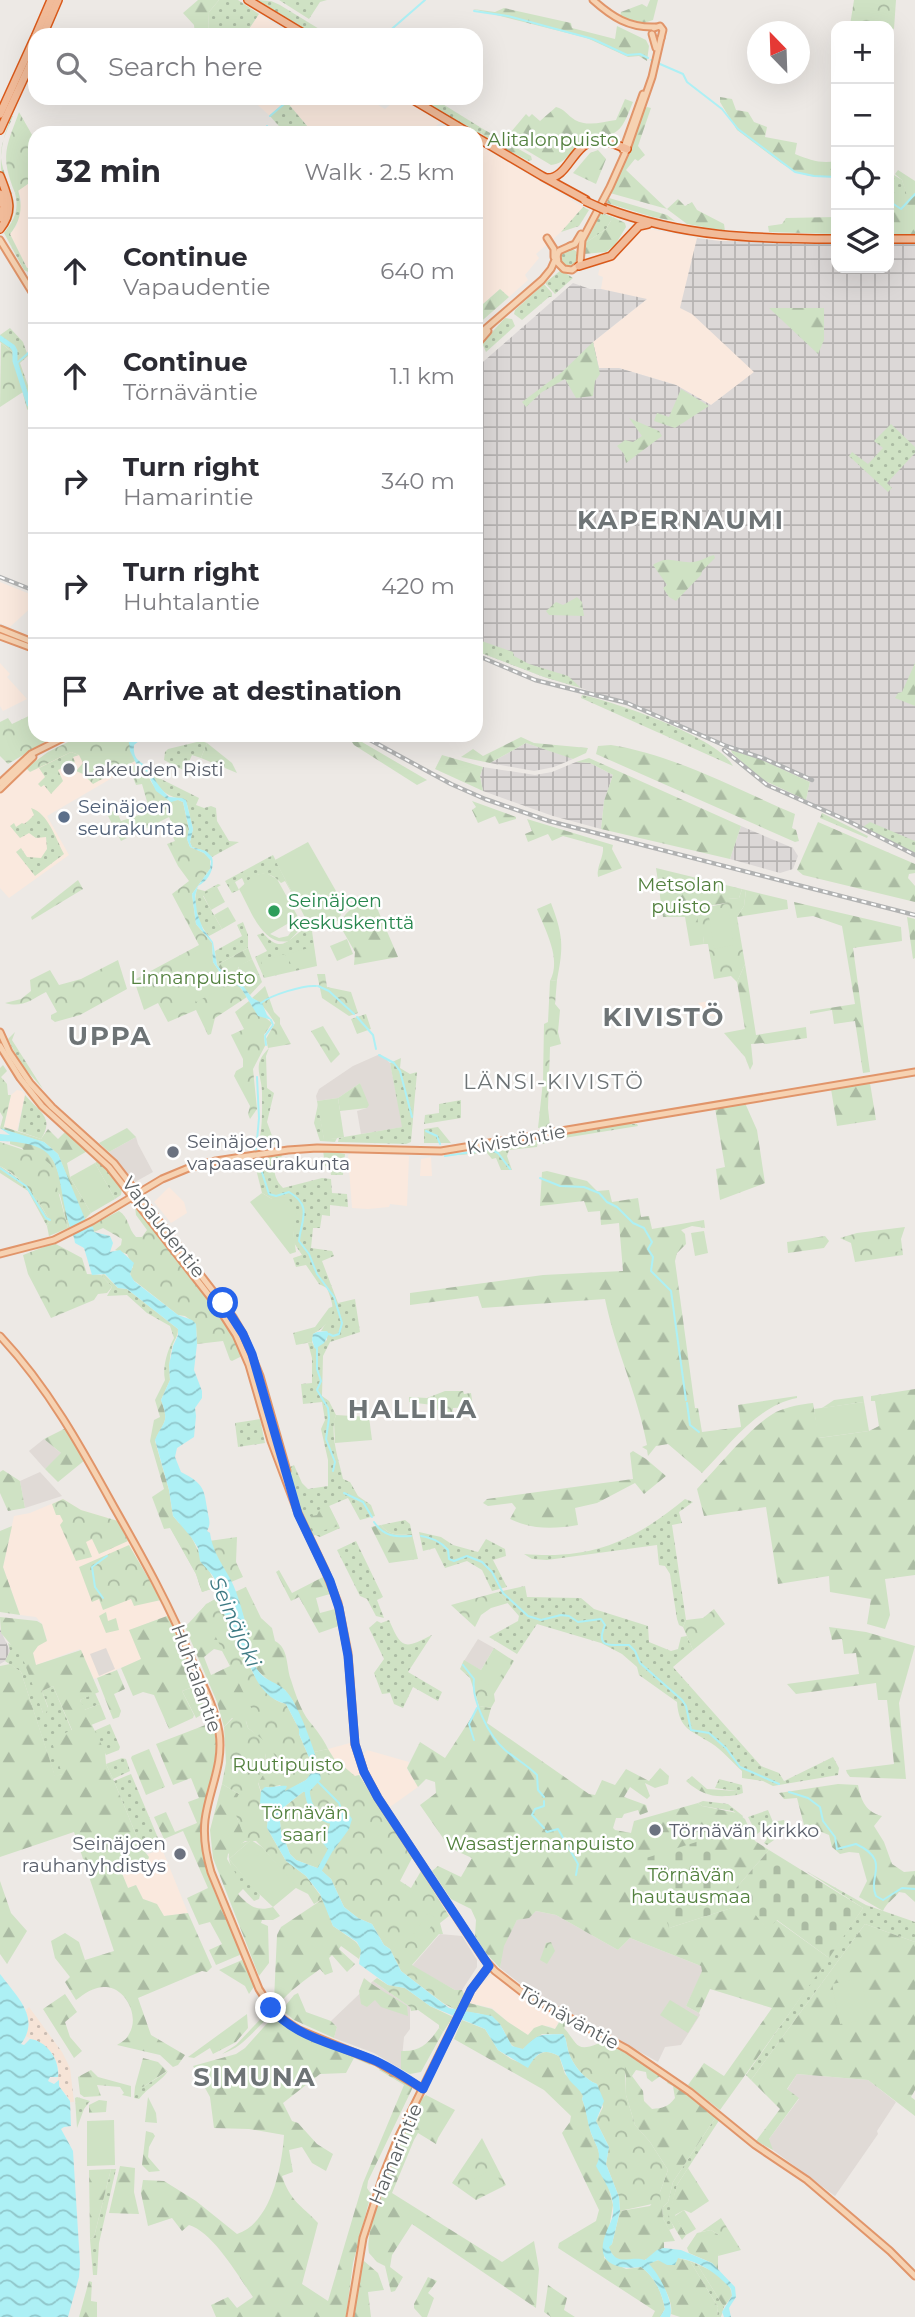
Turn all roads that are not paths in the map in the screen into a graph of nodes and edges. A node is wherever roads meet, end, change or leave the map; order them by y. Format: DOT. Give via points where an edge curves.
graph roads {
  1 [pos="51,0"];
  2 [pos="58,0"];
  3 [pos="248,0"];
  4 [pos="593,0"];
  5 [pos="39,28"];
  6 [pos="46,28"];
  7 [pos="294,28"];
  8 [pos="653,32"];
  9 [pos="661,38"];
  10 [pos="28,52"];
  11 [pos="28,69"];
  12 [pos="422,105"];
  13 [pos="0,114"];
  14 [pos="2,126"];
  15 [pos="457,126"];
  16 [pos="0,138"];
  17 [pos="483,141"];
  18 [pos="626,148"];
  19 [pos="567,166"];
  20 [pos="0,176"];
  21 [pos="542,176"];
  22 [pos="0,194"];
  23 [pos="585,200"];
  24 [pos="605,209"];
  25 [pos="0,218"];
  26 [pos="653,224"];
  27 [pos="0,229"];
  28 [pos="629,237"];
  29 [pos="547,238"];
  30 [pos="831,239"];
  31 [pos="894,239"];
  32 [pos="915,239"];
  33 [pos="0,240"];
  34 [pos="569,246"];
  35 [pos="581,254"];
  36 [pos="557,255"];
  37 [pos="596,260"];
  38 [pos="579,266"];
  39 [pos="562,268"];
  40 [pos="28,286"];
  41 [pos="512,306"];
  42 [pos="483,331"];
  43 [pos="483,338"];
  44 [pos="0,629"];
  45 [pos="0,636"];
  46 [pos="28,640"];
  47 [pos="28,646"];
  48 [pos="56,742"];
  49 [pos="48,746"];
  50 [pos="0,783"];
  51 [pos="0,789"];
  52 [pos="0,1032"];
  53 [pos="0,1046"];
  54 [pos="915,1070"];
  55 [pos="135,1195"];
  56 [pos="0,1254"];
  57 [pos="0,1336"];
  58 [pos="313,1547"];
  59 [pos="489,1966"];
  60 [pos="423,2089"];
  61 [pos="915,2276"];
  62 [pos="350,2317"];
  1 -- 5 [label="highway"];
  2 -- 6 [label="highway"];
  3 -- 7 [label="highway"];
  4 -- 8 [label="main road" via="614,18"];
  8 -- 9 [label="main road"];
  8 -- 9 [label="main road" via="660,26"];
  8 -- 18 [label="main road" via="654,64"];
  9 -- 18 [label="main road"];
  10 -- 13 [label="highway"];
  11 -- 14 [label="highway"];
  12 -- 15 [label="highway"];
  14 -- 16 [label="highway"];
  17 -- 21 [label="highway"];
  18 -- 19 [label="highway" via="603,140 589,142"];
  18 -- 34 [label="main road" via="577,242"];
  18 -- 35 [label="main road" via="584,235"];
  19 -- 21 [label="highway" via="554,177"];
  19 -- 23 [label="highway" via="564,183"];
  20 -- 27 [label="highway" via="10,204 9,216"];
  21 -- 23 [label="highway"];
  22 -- 25 [label="highway" via="4,202"];
  23 -- 24 [label="highway, bridge"];
  24 -- 26 [label="highway"];
  24 -- 28 [label="highway" via="628,221"];
  26 -- 28 [label="highway" via="641,225"];
  26 -- 30 [label="highway" via="723,236"];
  28 -- 37 [label="highway" via="616,251"];
  29 -- 41 [label="main road" via="555,252 550,266"];
  31 -- 32 [label="highway"];
  33 -- 40 [label="main road"];
  34 -- 35 [label="main road"];
  34 -- 36 [label="main road"];
  35 -- 37 [label="highway"];
  35 -- 38 [label="main road"];
  36 -- 39 [label="main road"];
  36 -- 41 [label="main road" via="547,274"];
  37 -- 38 [label="highway"];
  38 -- 39 [label="main road"];
  39 -- 43 [label="main road"];
  41 -- 42 [label="main road"];
  44 -- 46 [label="main road"];
  45 -- 47 [label="main road"];
  48 -- 49 [label="main road"];
  49 -- 50 [label="main road" via="26,758"];
  49 -- 51 [label="main road"];
  52 -- 55 [label="main road, Vapaudentie" via="30,1083 114,1163"];
  53 -- 55 [label="main road, Vapaudentie" via="42,1106"];
  54 -- 55 [label="main road, Kivistöntie" via="442,1152 317,1148 265,1153 191,1167"];
  55 -- 56 [label="main road, Kivistöntie" via="45,1244"];
  55 -- 58 [label="main road, Vapaudentie" via="236,1335"];
  57 -- 60 [label="main road, Huhtalantie" via="40,1384 83,1450 172,1612 214,1711 220,1760 205,1821 206,1854 266,2001 281,2019 299,2030 377,2062"];
  58 -- 59 [label="main road, Törnäväntie" via="342,1619 353,1730 364,1772"];
  59 -- 60 [label="main road, Hamarintie" via="475,1982"];
  59 -- 61 [label="main road, Törnäväntie" via="531,1998 670,2077 755,2146 807,2180"];
  60 -- 62 [label="main road, Hamarintie" via="377,2190 360,2251"];
}
